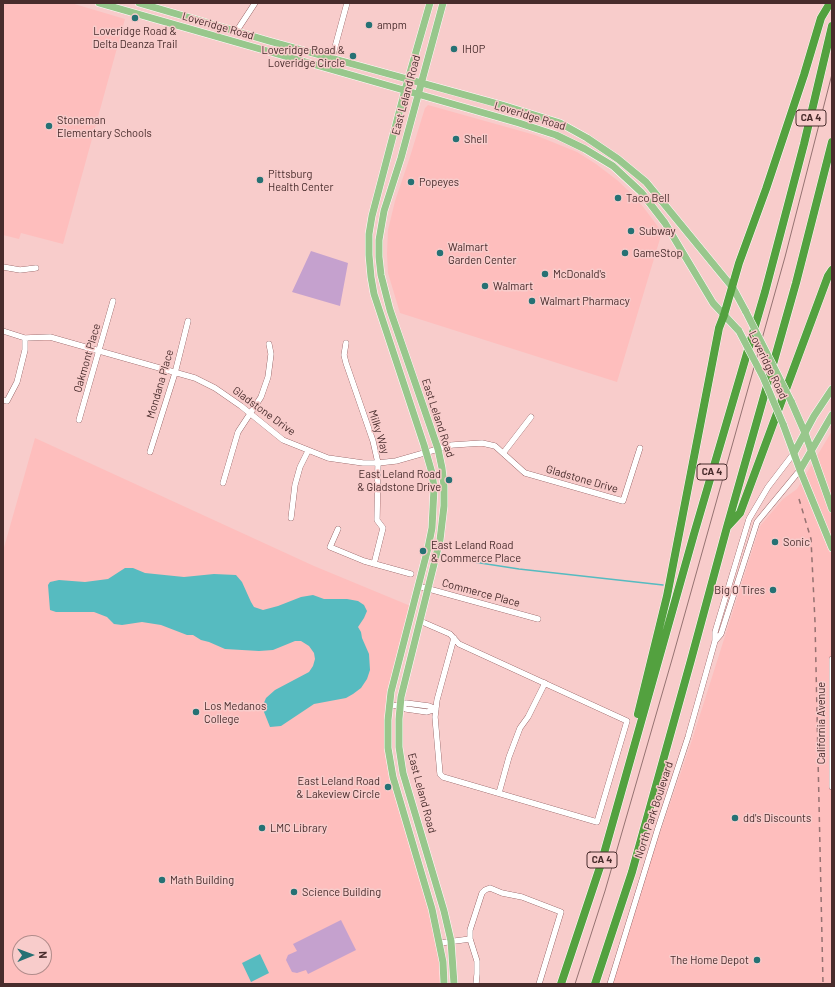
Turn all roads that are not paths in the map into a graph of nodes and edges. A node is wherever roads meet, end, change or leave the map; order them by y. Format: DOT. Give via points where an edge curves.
graph roads {
  1 [pos="99,3"];
  2 [pos="140,3"];
  3 [pos="255,3"];
  4 [pos="347,3"];
  5 [pos="430,3"];
  6 [pos="443,3"];
  7 [pos="830,3"];
  8 [pos="163,10"];
  9 [pos="155,19"];
  10 [pos="832,26"];
  11 [pos="236,32"];
  12 [pos="332,58"];
  13 [pos="408,79"];
  14 [pos="421,82"];
  15 [pos="405,90"];
  16 [pos="418,94"];
  17 [pos="832,142"];
  18 [pos="3,267"];
  19 [pos="36,268"];
  20 [pos="832,270"];
  21 [pos="733,288"];
  22 [pos="113,301"];
  23 [pos="724,315"];
  24 [pos="188,321"];
  25 [pos="3,332"];
  26 [pos="25,338"];
  27 [pos="346,343"];
  28 [pos="269,344"];
  29 [pos="99,350"];
  30 [pos="175,373"];
  31 [pos="832,389"];
  32 [pos="3,400"];
  33 [pos="250,414"];
  34 [pos="832,415"];
  35 [pos="531,417"];
  36 [pos="79,420"];
  37 [pos="805,433"];
  38 [pos="640,448"];
  39 [pos="438,449"];
  40 [pos="812,450"];
  41 [pos="308,451"];
  42 [pos="150,452"];
  43 [pos="426,452"];
  44 [pos="504,452"];
  45 [pos="794,453"];
  46 [pos="378,462"];
  47 [pos="800,470"];
  48 [pos="223,483"];
  49 [pos="832,508"];
  50 [pos="291,518"];
  51 [pos="726,527"];
  52 [pos="338,529"];
  53 [pos="832,548"];
  54 [pos="374,564"];
  55 [pos="411,574"];
  56 [pos="418,586"];
  57 [pos="429,589"];
  58 [pos="538,619"];
  59 [pos="420,621"];
  60 [pos="454,638"];
  61 [pos="715,641"];
  62 [pos="832,659"];
  63 [pos="545,682"];
  64 [pos="390,705"];
  65 [pos="400,706"];
  66 [pos="436,709"];
  67 [pos="638,735"];
  68 [pos="832,787"];
  69 [pos="499,793"];
  70 [pos="470,939"];
  71 [pos="451,941"];
  72 [pos="440,943"];
  73 [pos="444,984"];
  74 [pos="454,984"];
  75 [pos="476,984"];
  76 [pos="539,984"];
  77 [pos="561,984"];
  78 [pos="595,984"];
  79 [pos="610,984"];
  1 -- 9 [label="main road, Loveridge Road"];
  2 -- 8 [label="main road, Loveridge Road"];
  3 -- 11 [label="street"];
  4 -- 12 [label="street"];
  5 -- 13 [label="main road, East Leland Road"];
  6 -- 14 [label="main road, East Leland Road"];
  7 -- 21 [label="highway" via="821,18 802,82 739,263"];
  8 -- 9 [label="main road"];
  8 -- 11 [label="main road, Loveridge Road"];
  9 -- 15 [label="main road, Loveridge Road"];
  10 -- 67 [label="highway, CA 4" via="765,292"];
  11 -- 12 [label="main road, Loveridge Road"];
  12 -- 13 [label="main road, Loveridge Road"];
  13 -- 14 [label="main road, Loveridge Road"];
  13 -- 15 [label="main road, East Leland Road"];
  14 -- 16 [label="main road, East Leland Road"];
  14 -- 21 [label="main road, Loveridge Road" via="560,123 587,138 646,182"];
  15 -- 16 [label="main road, Loveridge Road"];
  15 -- 43 [label="main road, East Leland Road" via="372,216 369,255 374,294"];
  16 -- 23 [label="main road, Loveridge Road" via="556,135 613,166 641,192 662,219 714,304"];
  16 -- 39 [label="main road, East Leland Road" via="384,211 379,257 390,310"];
  17 -- 51 [label="highway, CA 4" via="796,283"];
  18 -- 19 [label="street" via="20,270"];
  20 -- 51 [label="highway" via="740,513"];
  21 -- 23 [label="highway"];
  21 -- 37 [label="main road, Loveridge Road, bridge"];
  22 -- 29 [label="street, Oakmont Place"];
  23 -- 45 [label="main road, Loveridge Road, bridge" via="739,331 763,377"];
  23 -- 67 [label="highway" via="717,335 667,596 637,716"];
  24 -- 30 [label="street, Mondana Place"];
  25 -- 26 [label="street, Gladstone Drive"];
  26 -- 29 [label="street, Gladstone Drive" via="50,337"];
  26 -- 32 [label="street" via="25,350 17,382 6,401"];
  27 -- 46 [label="street, Milky Way" via="346,363"];
  28 -- 33 [label="street" via="271,354 268,377 261,397"];
  29 -- 30 [label="street, Gladstone Drive"];
  29 -- 36 [label="street, Oakmont Place"];
  30 -- 33 [label="street, Gladstone Drive" via="195,378 215,388"];
  30 -- 42 [label="street, Mondana Place"];
  31 -- 37 [label="main road"];
  33 -- 41 [label="street, Gladstone Drive" via="284,440"];
  33 -- 48 [label="street" via="238,432"];
  34 -- 40 [label="main road"];
  35 -- 44 [label="street"];
  37 -- 40 [label="main road, Loveridge Road"];
  37 -- 45 [label="main road"];
  38 -- 44 [label="street, Gladstone Drive" via="623,501 525,473"];
  39 -- 43 [label="street, Gladstone Drive"];
  39 -- 44 [label="street, Gladstone Drive" via="452,445 482,443 495,446"];
  39 -- 57 [label="main road, East Leland Road" via="444,486 444,506 440,540"];
  40 -- 47 [label="main road"];
  40 -- 49 [label="main road, Loveridge Road"];
  41 -- 46 [label="street, Gladstone Drive" via="328,458"];
  41 -- 50 [label="street" via="295,485"];
  43 -- 46 [label="street, Gladstone Drive" via="396,461"];
  43 -- 56 [label="main road, East Leland Road" via="434,488 432,528"];
  45 -- 47 [label="main road, Loveridge Road"];
  45 -- 61 [label="street, North Park Boulevard" via="768,487 749,520 715,632"];
  46 -- 54 [label="street, Milky Way" via="377,520 382,528"];
  47 -- 53 [label="main road, Loveridge Road"];
  47 -- 61 [label="street, North Park Boulevard" via="757,522 721,634"];
  51 -- 78 [label="highway, CA 4" via="632,872"];
  52 -- 54 [label="street" via="330,547"];
  54 -- 55 [label="street"];
  56 -- 57 [label="street, Commerce Place"];
  56 -- 64 [label="main road, East Leland Road"];
  57 -- 58 [label="street, Commerce Place"];
  57 -- 59 [label="main road, East Leland Road"];
  59 -- 60 [label="street"];
  59 -- 65 [label="main road, East Leland Road"];
  60 -- 63 [label="street" via="459,644"];
  60 -- 66 [label="street"];
  61 -- 79 [label="street, North Park Boulevard" via="688,737"];
  62 -- 68 [label="street, California Avenue"];
  63 -- 69 [label="street" via="520,728"];
  63 -- 69 [label="street" via="627,721 597,822"];
  64 -- 65 [label="street"];
  64 -- 72 [label="main road, East Leland Road" via="388,748 393,777"];
  65 -- 66 [label="street" via="406,710 427,712"];
  65 -- 71 [label="main road, East Leland Road" via="399,747 404,773"];
  66 -- 69 [label="street" via="440,774"];
  67 -- 77 [label="highway, CA 4" via="601,864"];
  70 -- 71 [label="street"];
  70 -- 75 [label="street" via="477,961"];
  70 -- 76 [label="street" via="470,930 482,893 490,888 562,912"];
  71 -- 72 [label="street"];
  71 -- 74 [label="main road, East Leland Road"];
  72 -- 73 [label="main road, East Leland Road"];
}
